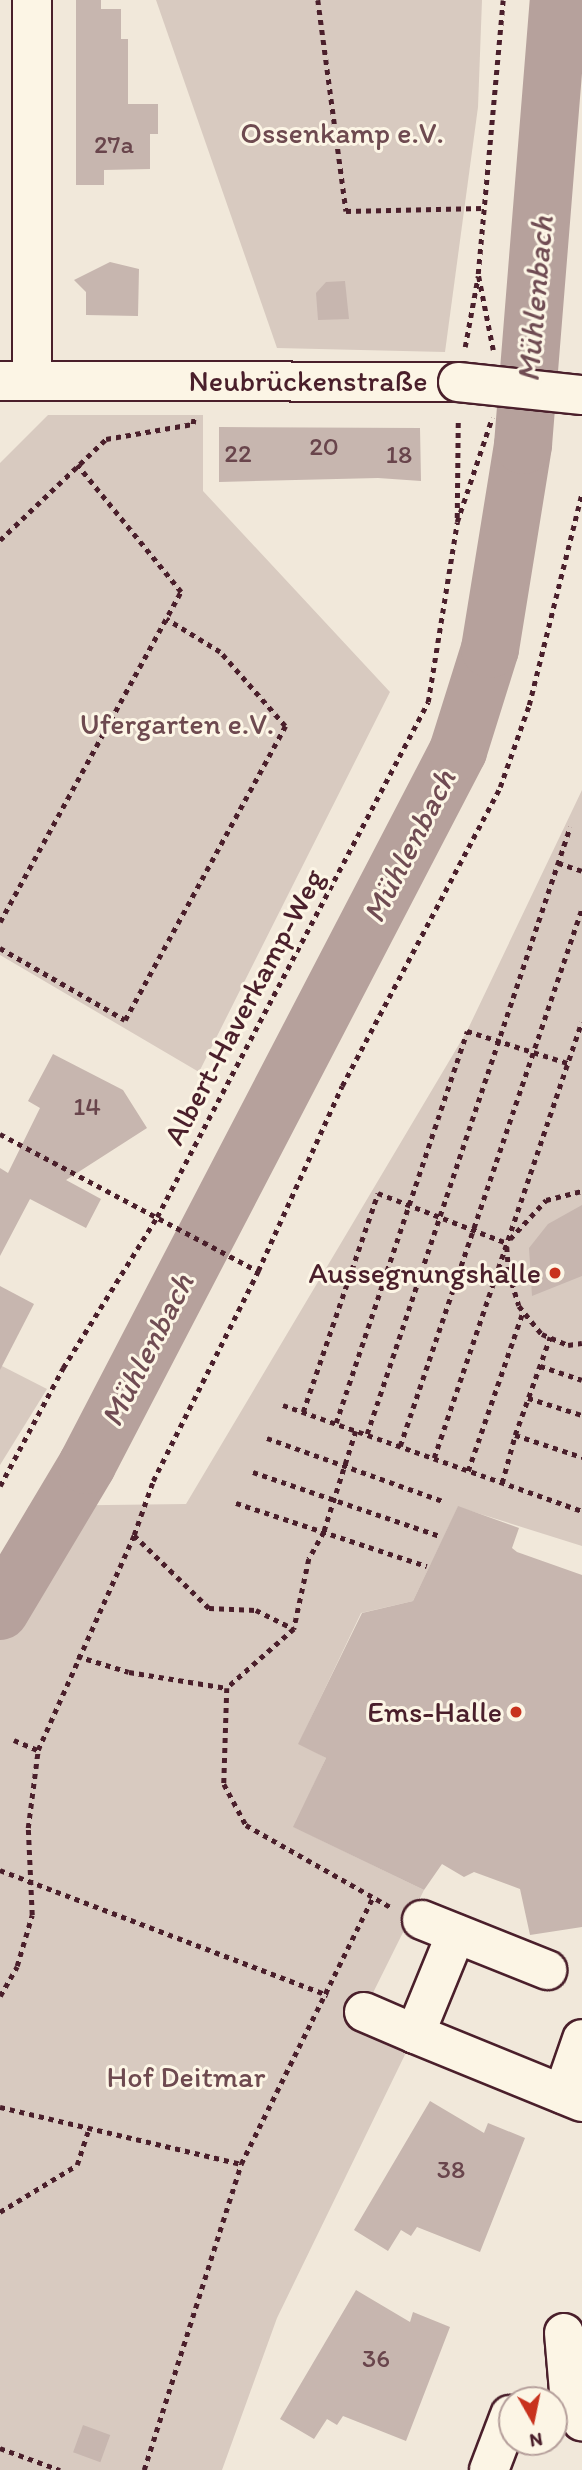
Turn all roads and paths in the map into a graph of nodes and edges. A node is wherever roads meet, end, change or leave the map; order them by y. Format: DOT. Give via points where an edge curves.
graph roads {
  1 [pos="32,0"];
  2 [pos="318,0"];
  3 [pos="503,0"];
  4 [pos="483,208"];
  5 [pos="478,274"];
  6 [pos="485,307"];
  7 [pos="197,380"];
  8 [pos="16,381"];
  9 [pos="458,382"];
  10 [pos="582,395"];
  11 [pos="77,465"];
  12 [pos="582,492"];
  13 [pos="0,540"];
  14 [pos="166,619"];
  15 [pos="570,827"];
  16 [pos="558,863"];
  17 [pos="582,871"];
  18 [pos="582,908"];
  19 [pos="0,922"];
  20 [pos="0,948"];
  21 [pos="582,1022"];
  22 [pos="499,1039"];
  23 [pos="534,1050"];
  24 [pos="568,1063"];
  25 [pos="0,1134"];
  26 [pos="582,1191"];
  27 [pos="410,1203"];
  28 [pos="440,1216"];
  29 [pos="157,1217"];
  30 [pos="473,1230"];
  31 [pos="507,1243"];
  32 [pos="258,1272"];
  33 [pos="523,1311"];
  34 [pos="550,1337"];
  35 [pos="582,1343"];
  36 [pos="540,1366"];
  37 [pos="582,1380"];
  38 [pos="528,1398"];
  39 [pos="283,1405"];
  40 [pos="303,1412"];
  41 [pos="582,1415"];
  42 [pos="336,1423"];
  43 [pos="356,1431"];
  44 [pos="367,1434"];
  45 [pos="515,1435"];
  46 [pos="267,1438"];
  47 [pos="400,1446"];
  48 [pos="582,1457"];
  49 [pos="434,1458"];
  50 [pos="344,1467"];
  51 [pos="468,1471"];
  52 [pos="253,1472"];
  53 [pos="502,1483"];
  54 [pos="0,1486"];
  55 [pos="334,1500"];
  56 [pos="443,1501"];
  57 [pos="236,1503"];
  58 [pos="582,1510"];
  59 [pos="324,1532"];
  60 [pos="134,1535"];
  61 [pos="440,1536"];
  62 [pos="427,1566"];
  63 [pos="294,1629"];
  64 [pos="77,1656"];
  65 [pos="227,1688"];
  66 [pos="14,1740"];
  67 [pos="38,1750"];
  68 [pos="0,1870"];
  69 [pos="33,1883"];
  70 [pos="372,1899"];
  71 [pos="425,1921"];
  72 [pos="547,1969"];
  73 [pos="327,1995"];
  74 [pos="0,1996"];
  75 [pos="364,2011"];
  76 [pos="415,2034"];
  77 [pos="582,2039"];
  78 [pos="573,2098"];
  79 [pos="0,2107"];
  80 [pos="89,2128"];
  81 [pos="241,2164"];
  82 [pos="0,2213"];
  83 [pos="564,2333"];
  84 [pos="582,2421"];
  85 [pos="498,2446"];
  86 [pos="0,2448"];
  87 [pos="60,2470"];
  88 [pos="144,2470"];
  89 [pos="489,2470"];
  1 -- 8 [label="street, Neubrückenstraße"];
  2 -- 4 [label="path" via="346,211"];
  3 -- 4 [label="path"];
  4 -- 5 [label="path"];
  5 -- 6 [label="path"];
  5 -- 9 [label="path, Albert-Haverkamp-Weg"];
  7 -- 8 [label="street, Neubrückenstraße"];
  7 -- 9 [label="street, Neubrückenstraße"];
  7 -- 11 [label="path" via="193,424 106,439"];
  9 -- 10 [label="street, Neubrückenstraße, bridge"];
  9 -- 29 [label="path, Albert-Haverkamp-Weg" via="457,522 428,702"];
  11 -- 13 [label="path"];
  11 -- 14 [label="path" via="181,592"];
  12 -- 32 [label="path" via="529,705 499,787 342,1086"];
  14 -- 19 [label="path"];
  14 -- 20 [label="path" via="220,652 285,726 125,1020"];
  15 -- 16 [label="path"];
  16 -- 17 [label="path"];
  16 -- 22 [label="path"];
  18 -- 23 [label="path"];
  21 -- 24 [label="path"];
  22 -- 23 [label="path"];
  22 -- 27 [label="path" via="467,1031"];
  22 -- 28 [label="path"];
  23 -- 24 [label="path"];
  23 -- 30 [label="path"];
  24 -- 31 [label="path"];
  25 -- 29 [label="path"];
  26 -- 31 [label="path" via="546,1200"];
  27 -- 28 [label="path"];
  27 -- 40 [label="path" via="378,1193"];
  27 -- 42 [label="path"];
  28 -- 30 [label="path"];
  28 -- 44 [label="path"];
  29 -- 32 [label="path"];
  29 -- 54 [label="path, Albert-Haverkamp-Weg" via="63,1368"];
  30 -- 31 [label="path"];
  30 -- 47 [label="path"];
  31 -- 33 [label="path" via="509,1273"];
  31 -- 49 [label="path"];
  32 -- 60 [label="path" via="153,1481"];
  33 -- 34 [label="path"];
  33 -- 51 [label="path"];
  34 -- 35 [label="path" via="568,1345"];
  34 -- 36 [label="path"];
  36 -- 37 [label="path"];
  36 -- 38 [label="path"];
  38 -- 41 [label="path"];
  38 -- 45 [label="path"];
  39 -- 40 [label="path"];
  40 -- 42 [label="path"];
  42 -- 43 [label="path"];
  43 -- 44 [label="path"];
  43 -- 50 [label="path"];
  44 -- 47 [label="path"];
  45 -- 48 [label="path"];
  45 -- 53 [label="path"];
  46 -- 50 [label="path"];
  47 -- 49 [label="path"];
  49 -- 51 [label="path"];
  50 -- 55 [label="path"];
  50 -- 56 [label="path"];
  51 -- 53 [label="path"];
  52 -- 55 [label="path"];
  53 -- 58 [label="path"];
  55 -- 59 [label="path"];
  55 -- 61 [label="path"];
  57 -- 59 [label="path"];
  59 -- 62 [label="path"];
  59 -- 63 [label="path" via="309,1559"];
  60 -- 63 [label="path" via="209,1608 256,1610"];
  60 -- 64 [label="path"];
  63 -- 65 [label="path"];
  64 -- 65 [label="path" via="129,1672"];
  64 -- 67 [label="path"];
  65 -- 70 [label="path" via="224,1784 246,1825"];
  66 -- 67 [label="path"];
  67 -- 69 [label="path" via="29,1828"];
  68 -- 69 [label="path"];
  69 -- 73 [label="path"];
  69 -- 74 [label="path" via="27,1940"];
  70 -- 71 [label="path"];
  70 -- 73 [label="path"];
  71 -- 72 [label="street"];
  71 -- 76 [label="street"];
  73 -- 75 [label="path"];
  73 -- 81 [label="path"];
  75 -- 76 [label="street"];
  76 -- 78 [label="street"];
  77 -- 78 [label="street"];
  79 -- 80 [label="path"];
  80 -- 81 [label="path"];
  80 -- 82 [label="path" via="76,2165"];
  81 -- 88 [label="path"];
  83 -- 84 [label="street" via="569,2391"];
  85 -- 89 [label="street"];
  86 -- 87 [label="path"];
}
